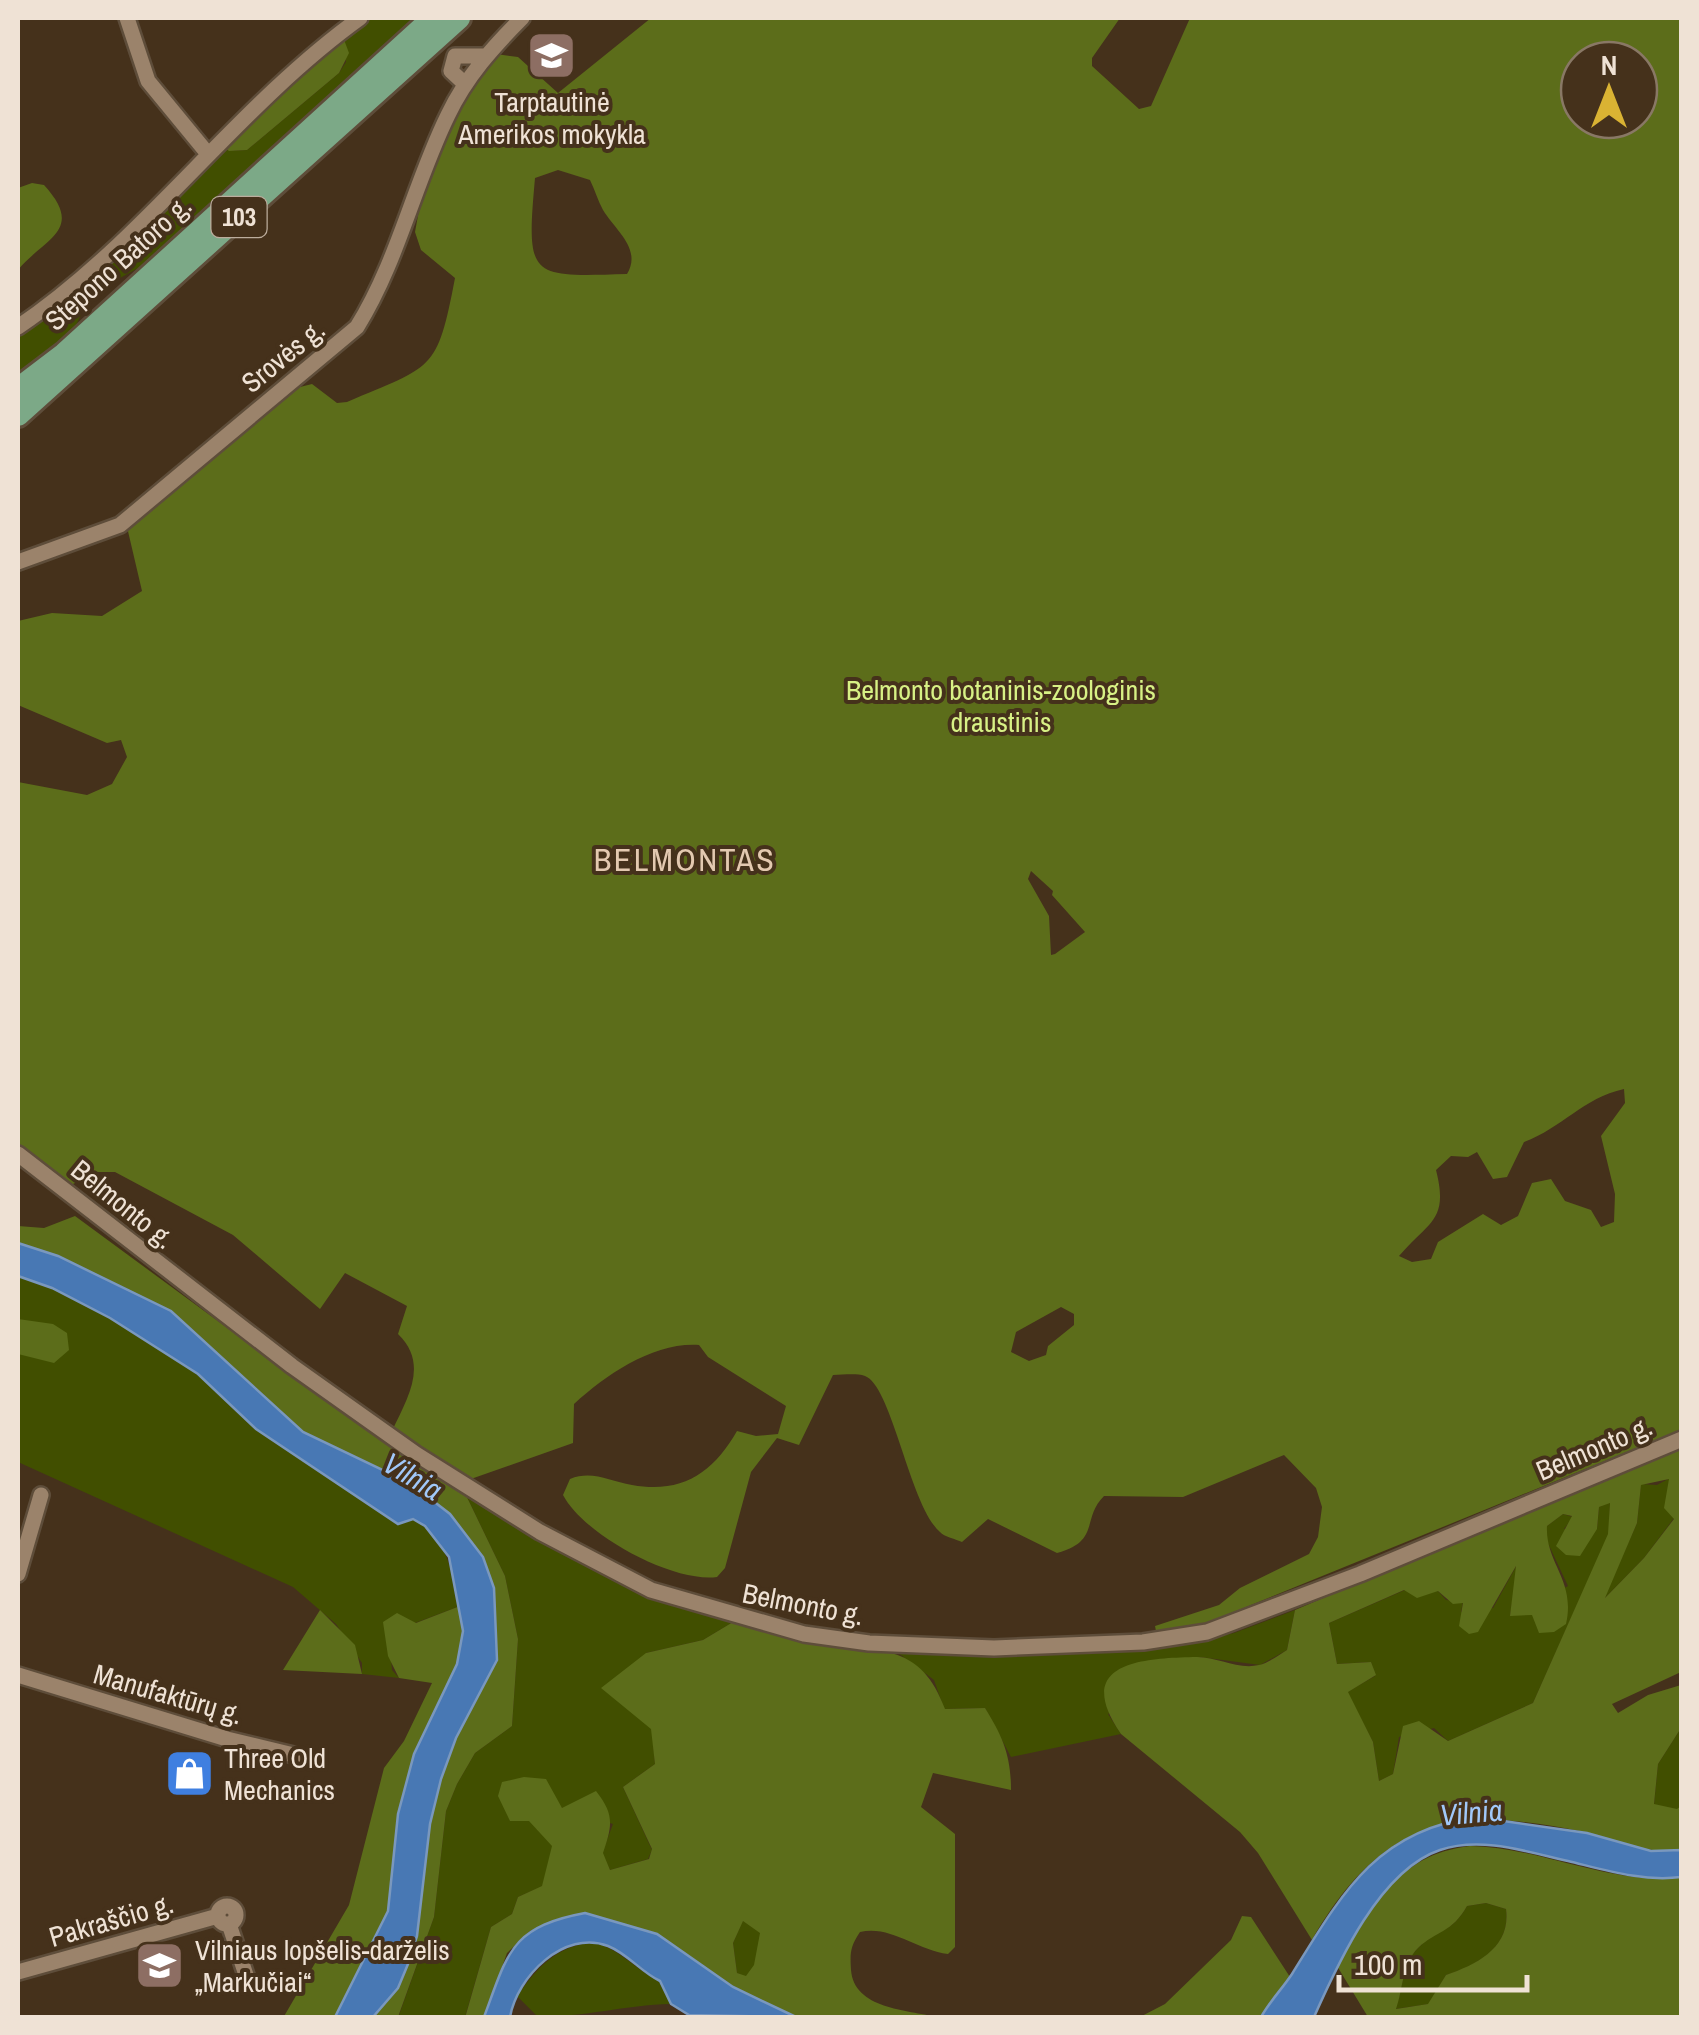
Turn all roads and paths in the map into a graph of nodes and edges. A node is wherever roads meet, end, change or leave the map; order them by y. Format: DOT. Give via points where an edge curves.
graph roads {
  1 [pos="127,18"];
  2 [pos="360,18"];
  3 [pos="433,18"];
  4 [pos="458,18"];
  5 [pos="522,18"];
  6 [pos="486,56"];
  7 [pos="465,84"];
  8 [pos="208,154"];
  9 [pos="18,327"];
  10 [pos="18,388"];
  11 [pos="18,415"];
  12 [pos="18,562"];
  13 [pos="18,1154"];
  14 [pos="1682,1439"];
  15 [pos="41,1496"];
  16 [pos="18,1574"];
  17 [pos="18,1675"];
  18 [pos="306,1758"];
  19 [pos="18,1972"];
  20 [pos="250,1984"];
  1 -- 8 [label="street" via="148,82"];
  2 -- 8 [label="street, Stepono Batoro g."];
  3 -- 10 [label="main road, Stepono Batoro g. / 103" via="64,354"];
  4 -- 11 [label="main road, Stepono Batoro g. / 103"];
  5 -- 6 [label="street, Srovės g."];
  6 -- 7 [label="street, Srovės g."];
  6 -- 7 [label="street, Srovės g." via="455,56 451,71"];
  7 -- 12 [label="street, Srovės g." via="357,327 120,525"];
  8 -- 9 [label="street, Stepono Batoro g."];
  13 -- 14 [label="street, Belmonto g." via="292,1366 540,1532 651,1590 804,1634 994,1648 1143,1642 1207,1632"];
  15 -- 16 [label="street"];
  17 -- 18 [label="street, Manufaktūrų g."];
  19 -- 20 [label="street, Pakraščio g." via="224,1920"];
}
